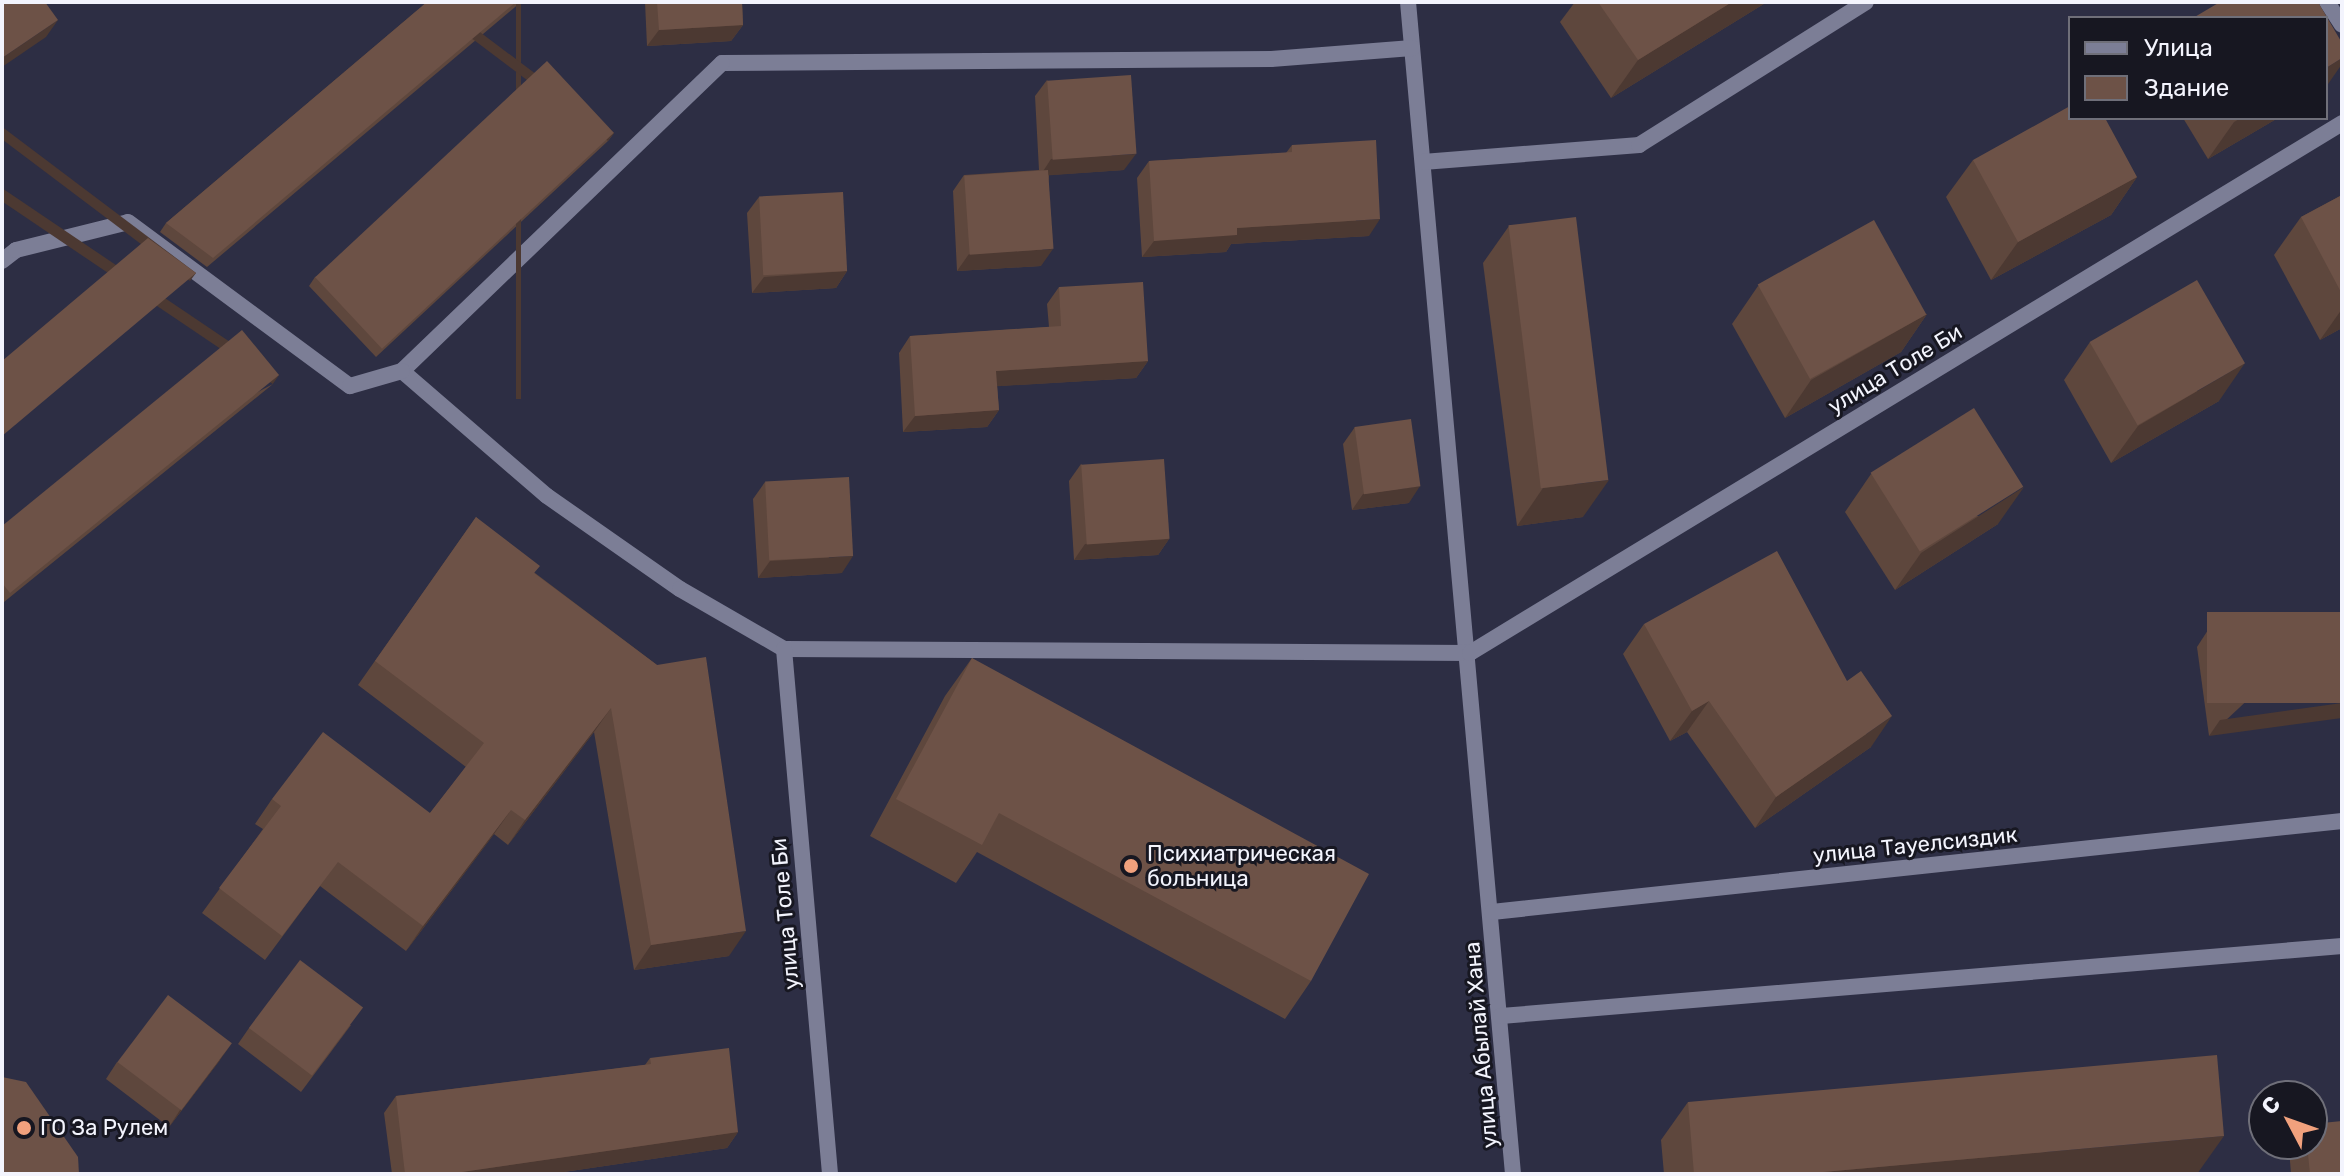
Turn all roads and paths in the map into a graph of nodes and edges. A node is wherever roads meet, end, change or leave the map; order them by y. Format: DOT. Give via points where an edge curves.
graph roads {
  1 [pos="1408,2"];
  2 [pos="1866,2"];
  3 [pos="2327,2"];
  4 [pos="2342,25"];
  5 [pos="1412,48"];
  6 [pos="2342,123"];
  7 [pos="1423,162"];
  8 [pos="2,261"];
  9 [pos="402,371"];
  10 [pos="784,649"];
  11 [pos="1470,653"];
  12 [pos="2342,821"];
  13 [pos="1492,912"];
  14 [pos="2342,946"];
  15 [pos="1501,1016"];
  16 [pos="830,1174"];
  17 [pos="1513,1174"];
  1 -- 5 [label="street, улица Абылай Хана"];
  2 -- 7 [label="street" via="1639,145"];
  3 -- 4 [label="street"];
  5 -- 7 [label="street, улица Абылай Хана"];
  5 -- 9 [label="street" via="1271,59 722,63"];
  6 -- 11 [label="street, улица Толе Би"];
  7 -- 11 [label="street, улица Абылай Хана"];
  8 -- 9 [label="street" via="16,250 128,222 350,386"];
  9 -- 10 [label="street" via="547,496 680,589"];
  10 -- 11 [label="street"];
  10 -- 16 [label="street, улица Толе Би"];
  11 -- 13 [label="street, улица Абылай Хана"];
  12 -- 13 [label="street, улица Тауелсиздик"];
  13 -- 15 [label="street, улица Абылай Хана"];
  14 -- 15 [label="street"];
  15 -- 17 [label="street, улица Абылай Хана"];
}
